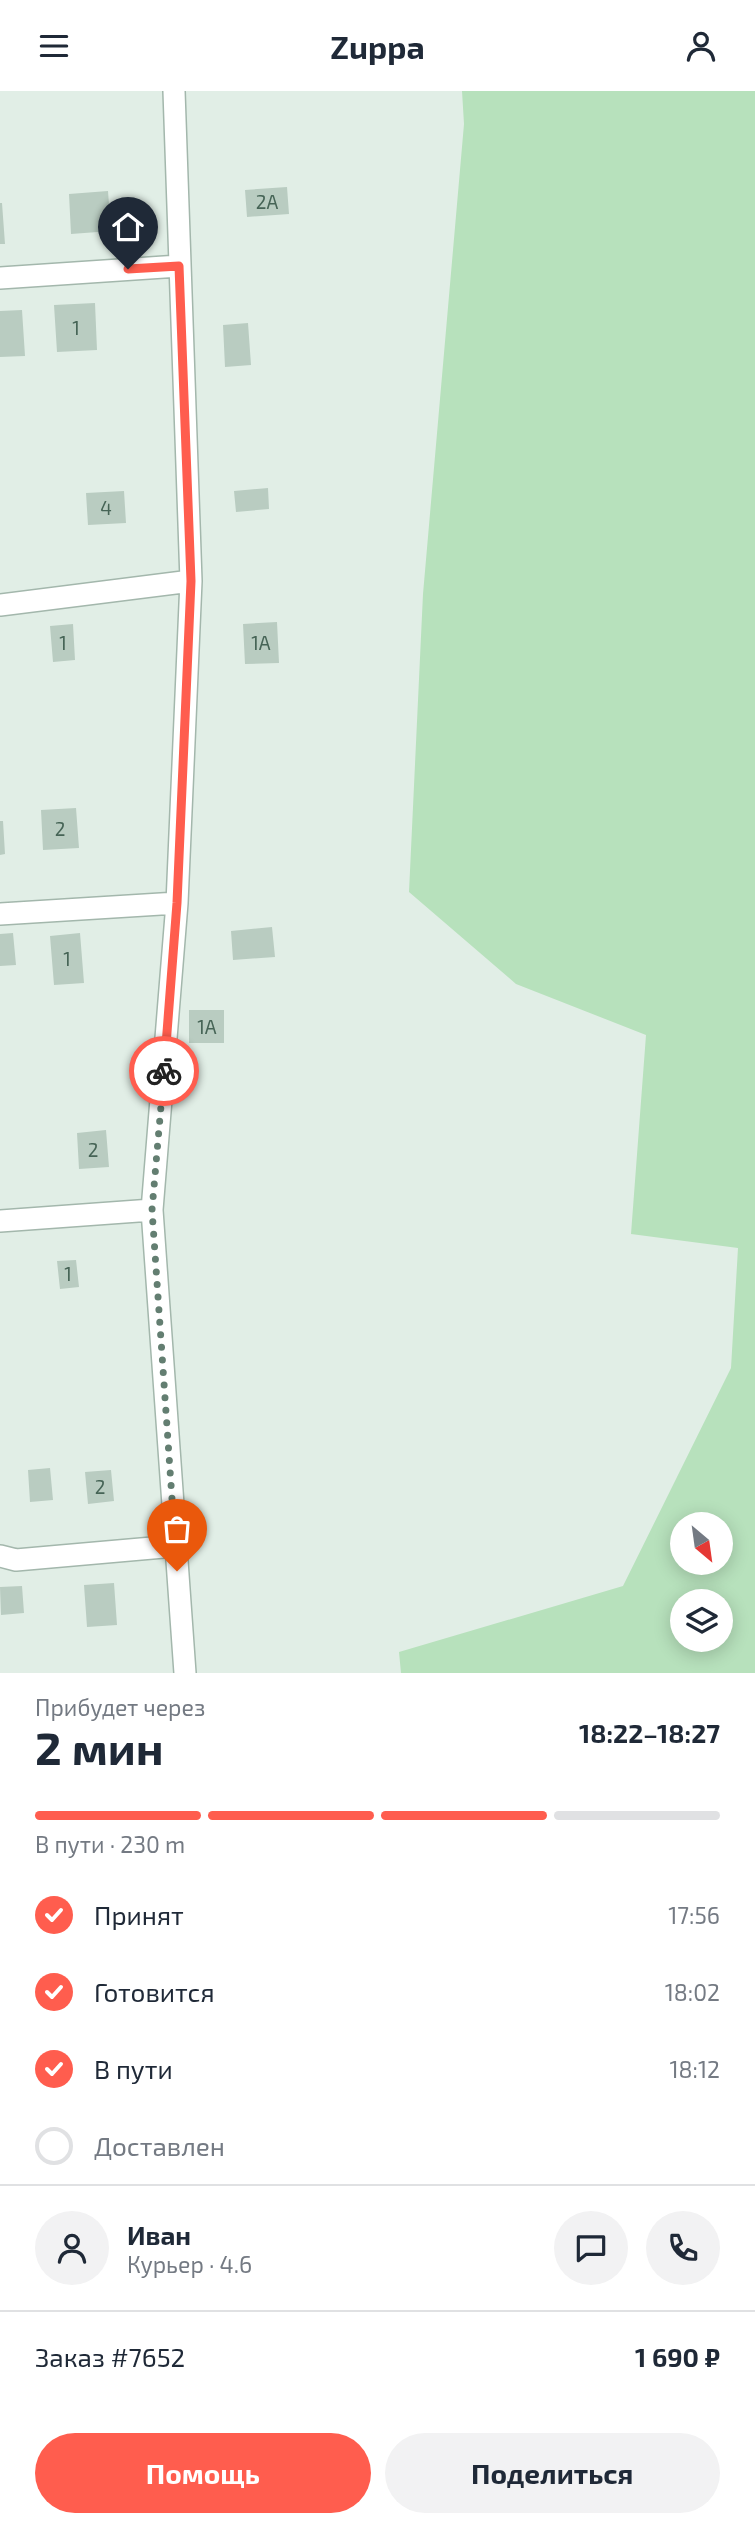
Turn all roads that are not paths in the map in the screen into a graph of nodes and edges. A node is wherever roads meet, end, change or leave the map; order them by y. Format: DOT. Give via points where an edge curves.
graph roads {
  1 [pos="174,91"];
  2 [pos="179,266"];
  3 [pos="0,278"];
  4 [pos="191,581"];
  5 [pos="0,605"];
  6 [pos="177,903"];
  7 [pos="0,914"];
  8 [pos="152,1210"];
  9 [pos="0,1221"];
  10 [pos="175,1545"];
  11 [pos="0,1556"];
  12 [pos="185,1673"];
  1 -- 2 [label="street"];
  2 -- 3 [label="street"];
  2 -- 4 [label="street"];
  4 -- 5 [label="street"];
  4 -- 6 [label="street"];
  6 -- 7 [label="street"];
  6 -- 8 [label="street"];
  8 -- 9 [label="street"];
  8 -- 10 [label="street"];
  10 -- 11 [label="street" via="16,1560"];
  10 -- 12 [label="street"];
}
